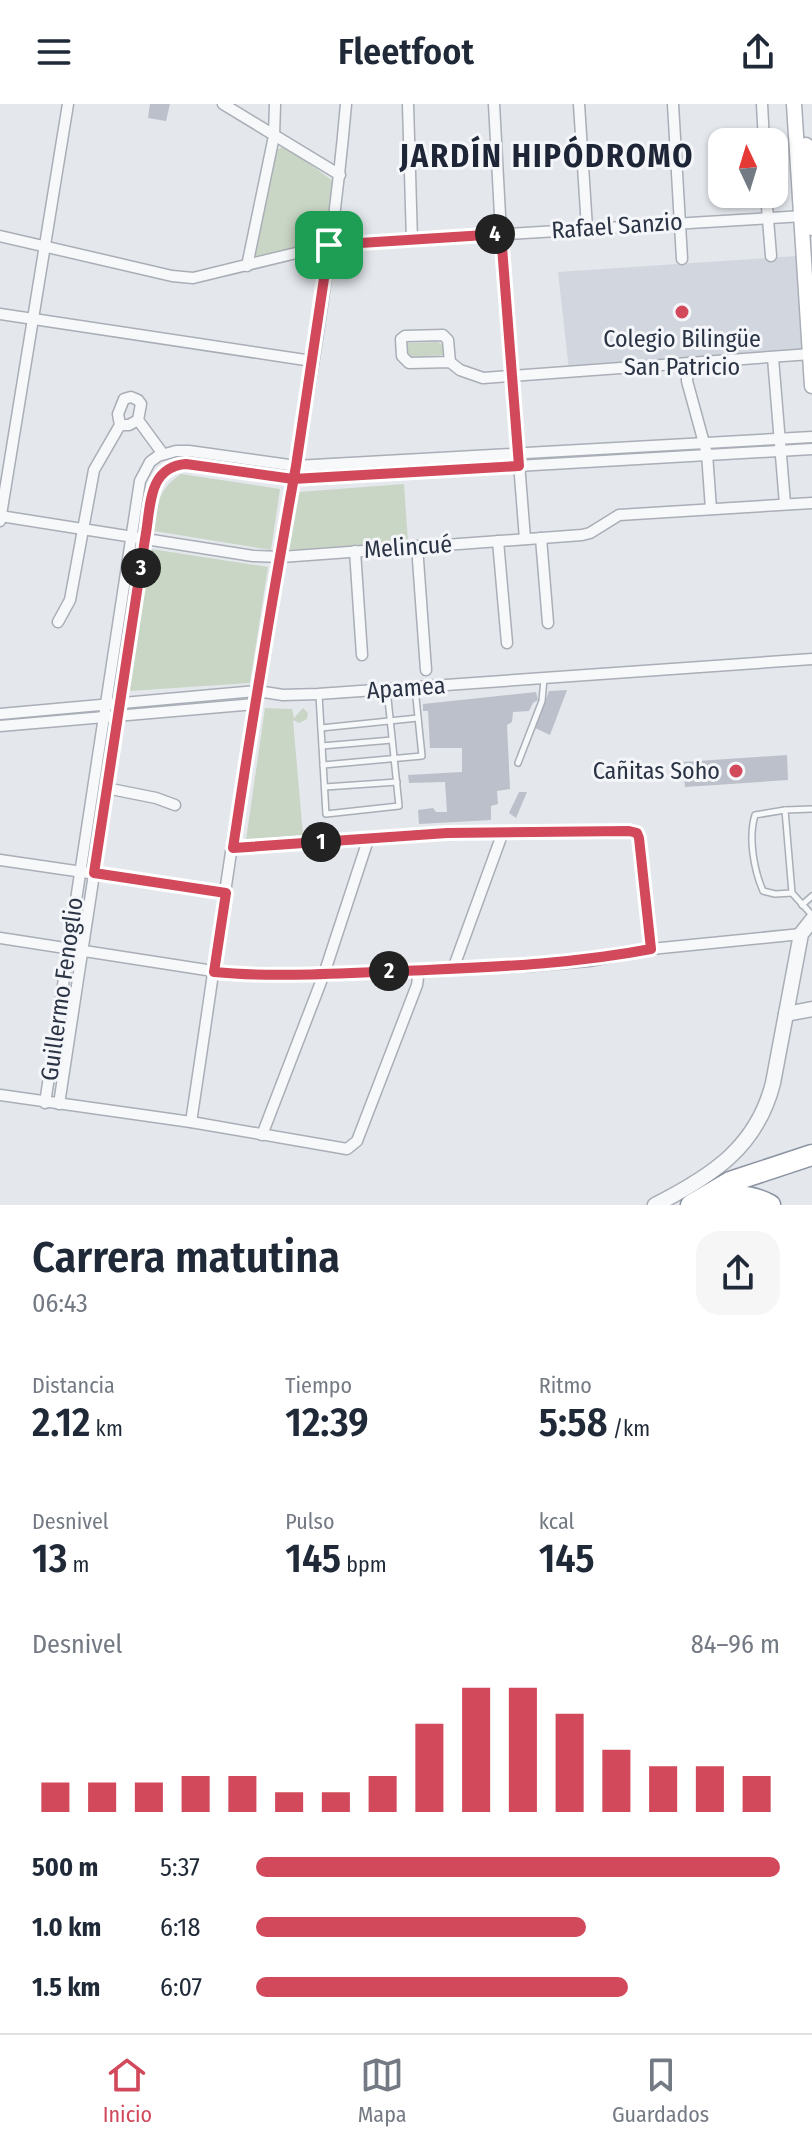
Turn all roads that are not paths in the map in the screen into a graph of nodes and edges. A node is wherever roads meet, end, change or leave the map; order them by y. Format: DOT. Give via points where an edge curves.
graph roads {
  1 [pos="68,104"];
  2 [pos="223,104"];
  3 [pos="275,104"];
  4 [pos="346,104"];
  5 [pos="408,104"];
  6 [pos="494,104"];
  7 [pos="579,104"];
  8 [pos="673,104"];
  9 [pos="762,104"];
  10 [pos="794,104"];
  11 [pos="803,104"];
  12 [pos="763,128"];
  13 [pos="274,136"];
  14 [pos="340,175"];
  15 [pos="767,208"];
  16 [pos="806,216"];
  17 [pos="767,218"];
  18 [pos="678,223"];
  19 [pos="587,228"];
  20 [pos="812,228"];
  21 [pos="501,234"];
  22 [pos="0,236"];
  23 [pos="412,241"];
  24 [pos="44,245"];
  25 [pos="329,245"];
  26 [pos="771,256"];
  27 [pos="682,259"];
  28 [pos="247,266"];
  29 [pos="0,314"];
  30 [pos="33,318"];
  31 [pos="811,354"];
  32 [pos="773,358"];
  33 [pos="312,361"];
  34 [pos="450,362"];
  35 [pos="687,364"];
  36 [pos="512,376"];
  37 [pos="812,386"];
  38 [pos="138,420"];
  39 [pos="120,425"];
  40 [pos="812,437"];
  41 [pos="780,439"];
  42 [pos="702,443"];
  43 [pos="812,449"];
  44 [pos="781,451"];
  45 [pos="518,453"];
  46 [pos="707,454"];
  47 [pos="161,455"];
  48 [pos="296,466"];
  49 [pos="519,466"];
  50 [pos="293,479"];
  51 [pos="812,503"];
  52 [pos="785,504"];
  53 [pos="711,509"];
  54 [pos="0,516"];
  55 [pos="0,523"];
  56 [pos="84,529"];
  57 [pos="131,537"];
  58 [pos="541,538"];
  59 [pos="145,539"];
  60 [pos="525,539"];
  61 [pos="498,541"];
  62 [pos="417,546"];
  63 [pos="355,551"];
  64 [pos="281,557"];
  65 [pos="58,622"];
  66 [pos="548,623"];
  67 [pos="507,643"];
  68 [pos="362,655"];
  69 [pos="812,659"];
  70 [pos="426,670"];
  71 [pos="544,678"];
  72 [pos="415,687"];
  73 [pos="387,689"];
  74 [pos="257,691"];
  75 [pos="318,694"];
  76 [pos="119,703"];
  77 [pos="105,704"];
  78 [pos="255,704"];
  79 [pos="0,714"];
  80 [pos="117,716"];
  81 [pos="103,717"];
  82 [pos="418,718"];
  83 [pos="390,720"];
  84 [pos="0,726"];
  85 [pos="321,728"];
  86 [pos="392,740"];
  87 [pos="322,746"];
  88 [pos="394,759"];
  89 [pos="518,763"];
  90 [pos="323,765"];
  91 [pos="397,782"];
  92 [pos="325,787"];
  93 [pos="106,788"];
  94 [pos="175,805"];
  95 [pos="812,809"];
  96 [pos="785,810"];
  97 [pos="503,832"];
  98 [pos="368,840"];
  99 [pos="233,848"];
  100 [pos="0,860"];
  101 [pos="80,871"];
  102 [pos="94,873"];
  103 [pos="226,893"];
  104 [pos="792,893"];
  105 [pos="812,896"];
  106 [pos="802,905"];
  107 [pos="812,917"];
  108 [pos="801,934"];
  109 [pos="0,938"];
  110 [pos="68,948"];
  111 [pos="651,949"];
  112 [pos="82,951"];
  113 [pos="453,969"];
  114 [pos="419,970"];
  115 [pos="214,972"];
  116 [pos="324,974"];
  117 [pos="809,1009"];
  118 [pos="786,1014"];
  119 [pos="0,1095"];
  120 [pos="45,1103"];
  121 [pos="59,1104"];
  122 [pos="191,1122"];
  123 [pos="262,1135"];
  124 [pos="812,1155"];
  125 [pos="655,1205"];
  126 [pos="691,1205"];
  127 [pos="709,1205"];
  128 [pos="770,1205"];
  1 -- 24 [label="street"];
  2 -- 13 [label="street"];
  3 -- 13 [label="street"];
  4 -- 14 [label="street"];
  5 -- 23 [label="street"];
  6 -- 21 [label="street"];
  7 -- 19 [label="street"];
  8 -- 18 [label="street"];
  9 -- 12 [label="street"];
  10 -- 16 [label="main road"];
  11 -- 16 [label="main road"];
  13 -- 14 [label="street"];
  13 -- 28 [label="street"];
  14 -- 25 [label="street"];
  15 -- 17 [label="street"];
  16 -- 17 [label="street, Rafael Sanzio"];
  16 -- 20 [label="main road"];
  16 -- 31 [label="main road"];
  17 -- 18 [label="street, Rafael Sanzio"];
  17 -- 26 [label="street"];
  18 -- 19 [label="street, Rafael Sanzio"];
  18 -- 27 [label="street"];
  19 -- 21 [label="street, Rafael Sanzio"];
  21 -- 23 [label="street, Rafael Sanzio"];
  21 -- 36 [label="street"];
  22 -- 24 [label="street, Rafael Sanzio"];
  23 -- 25 [label="street, Rafael Sanzio"];
  24 -- 28 [label="street, Rafael Sanzio" via="184,278"];
  24 -- 30 [label="street"];
  25 -- 28 [label="street, Rafael Sanzio"];
  25 -- 33 [label="street"];
  29 -- 30 [label="street"];
  30 -- 33 [label="street"];
  30 -- 54 [label="street"];
  31 -- 32 [label="street"];
  31 -- 37 [label="main road"];
  32 -- 35 [label="street"];
  32 -- 41 [label="street"];
  33 -- 48 [label="street"];
  34 -- 34 [label="street" via="409,363 402,356 401,339 443,335"];
  34 -- 36 [label="street" via="474,376"];
  35 -- 36 [label="street"];
  35 -- 42 [label="street"];
  36 -- 45 [label="street"];
  38 -- 39 [label="street"];
  38 -- 39 [label="street" via="141,404 131,397 119,408"];
  38 -- 47 [label="street"];
  39 -- 56 [label="street" via="94,470"];
  40 -- 41 [label="street"];
  41 -- 42 [label="street"];
  41 -- 44 [label="street"];
  42 -- 45 [label="street"];
  42 -- 46 [label="street"];
  43 -- 44 [label="street"];
  44 -- 46 [label="street"];
  44 -- 52 [label="street"];
  45 -- 48 [label="street"];
  45 -- 49 [label="street"];
  46 -- 49 [label="street"];
  46 -- 53 [label="street"];
  47 -- 48 [label="street" via="189,451"];
  47 -- 57 [label="street, Guillermo Fenoglio" via="143,472"];
  48 -- 50 [label="street"];
  49 -- 50 [label="street"];
  49 -- 60 [label="street"];
  50 -- 59 [label="street, Guillermo Fenoglio" via="186,464 167,468 155,484"];
  50 -- 64 [label="street"];
  51 -- 52 [label="street, Melincué"];
  52 -- 53 [label="street, Melincué"];
  53 -- 58 [label="street, Melincué" via="619,515 590,533"];
  54 -- 55 [label="street"];
  54 -- 56 [label="street, Melincué"];
  56 -- 57 [label="street, Melincué"];
  56 -- 65 [label="street" via="70,600"];
  57 -- 59 [label="street, Melincué"];
  57 -- 77 [label="street, Guillermo Fenoglio"];
  58 -- 60 [label="street, Melincué"];
  58 -- 66 [label="street"];
  59 -- 64 [label="street, Melincué"];
  59 -- 76 [label="street, Guillermo Fenoglio"];
  60 -- 61 [label="street, Melincué"];
  61 -- 62 [label="street, Melincué"];
  61 -- 67 [label="street"];
  62 -- 63 [label="street, Melincué"];
  62 -- 70 [label="street"];
  63 -- 64 [label="street, Melincué"];
  63 -- 68 [label="street"];
  64 -- 74 [label="street"];
  69 -- 71 [label="street, Apamea"];
  71 -- 72 [label="street, Apamea"];
  71 -- 89 [label="lane" via="542,701"];
  72 -- 73 [label="street, Apamea"];
  72 -- 82 [label="lane"];
  73 -- 75 [label="street, Apamea"];
  73 -- 83 [label="lane"];
  74 -- 75 [label="street, Apamea"];
  74 -- 76 [label="street, Apamea"];
  74 -- 78 [label="street"];
  75 -- 85 [label="lane"];
  76 -- 77 [label="street, Apamea"];
  76 -- 80 [label="street, Guillermo Fenoglio"];
  77 -- 79 [label="street, Apamea"];
  77 -- 81 [label="street, Guillermo Fenoglio"];
  78 -- 80 [label="street"];
  78 -- 99 [label="street"];
  80 -- 81 [label="street"];
  80 -- 93 [label="street, Guillermo Fenoglio"];
  81 -- 84 [label="street"];
  81 -- 101 [label="street, Guillermo Fenoglio"];
  82 -- 83 [label="lane"];
  82 -- 88 [label="lane" via="422,756"];
  83 -- 85 [label="lane"];
  83 -- 86 [label="lane"];
  85 -- 87 [label="lane"];
  86 -- 87 [label="lane"];
  86 -- 88 [label="lane"];
  87 -- 90 [label="lane"];
  88 -- 90 [label="lane"];
  88 -- 91 [label="lane"];
  90 -- 92 [label="lane"];
  91 -- 92 [label="lane"];
  91 -- 92 [label="lane" via="399,806 326,814"];
  93 -- 94 [label="street"];
  93 -- 102 [label="street, Guillermo Fenoglio"];
  95 -- 96 [label="lane"];
  96 -- 104 [label="lane"];
  96 -- 104 [label="lane" via="755,815 756,875 763,891"];
  97 -- 98 [label="street"];
  97 -- 111 [label="street" via="637,833"];
  97 -- 113 [label="street"];
  98 -- 99 [label="street"];
  98 -- 116 [label="street"];
  99 -- 103 [label="street"];
  100 -- 101 [label="street"];
  101 -- 102 [label="street"];
  101 -- 110 [label="street, Guillermo Fenoglio"];
  102 -- 103 [label="street"];
  102 -- 112 [label="street, Guillermo Fenoglio"];
  103 -- 115 [label="street"];
  104 -- 106 [label="lane"];
  105 -- 106 [label="lane"];
  106 -- 107 [label="lane"];
  107 -- 108 [label="street"];
  108 -- 111 [label="street"];
  108 -- 118 [label="street"];
  109 -- 110 [label="street"];
  110 -- 112 [label="street"];
  110 -- 120 [label="street, Guillermo Fenoglio"];
  111 -- 113 [label="street" via="574,962"];
  112 -- 115 [label="street"];
  112 -- 121 [label="street, Guillermo Fenoglio"];
  113 -- 114 [label="street"];
  114 -- 116 [label="street"];
  114 -- 123 [label="street" via="357,1141 339,1149"];
  115 -- 116 [label="street"];
  115 -- 122 [label="street"];
  116 -- 123 [label="street"];
  117 -- 118 [label="street"];
  118 -- 125 [label="street" via="768,1102 752,1133 731,1157"];
  119 -- 120 [label="street"];
  120 -- 121 [label="street"];
  121 -- 122 [label="street"];
  122 -- 123 [label="street"];
  124 -- 126 [label="highway" via="730,1182"];
  127 -- 128 [label="highway" via="738,1196"];
}
